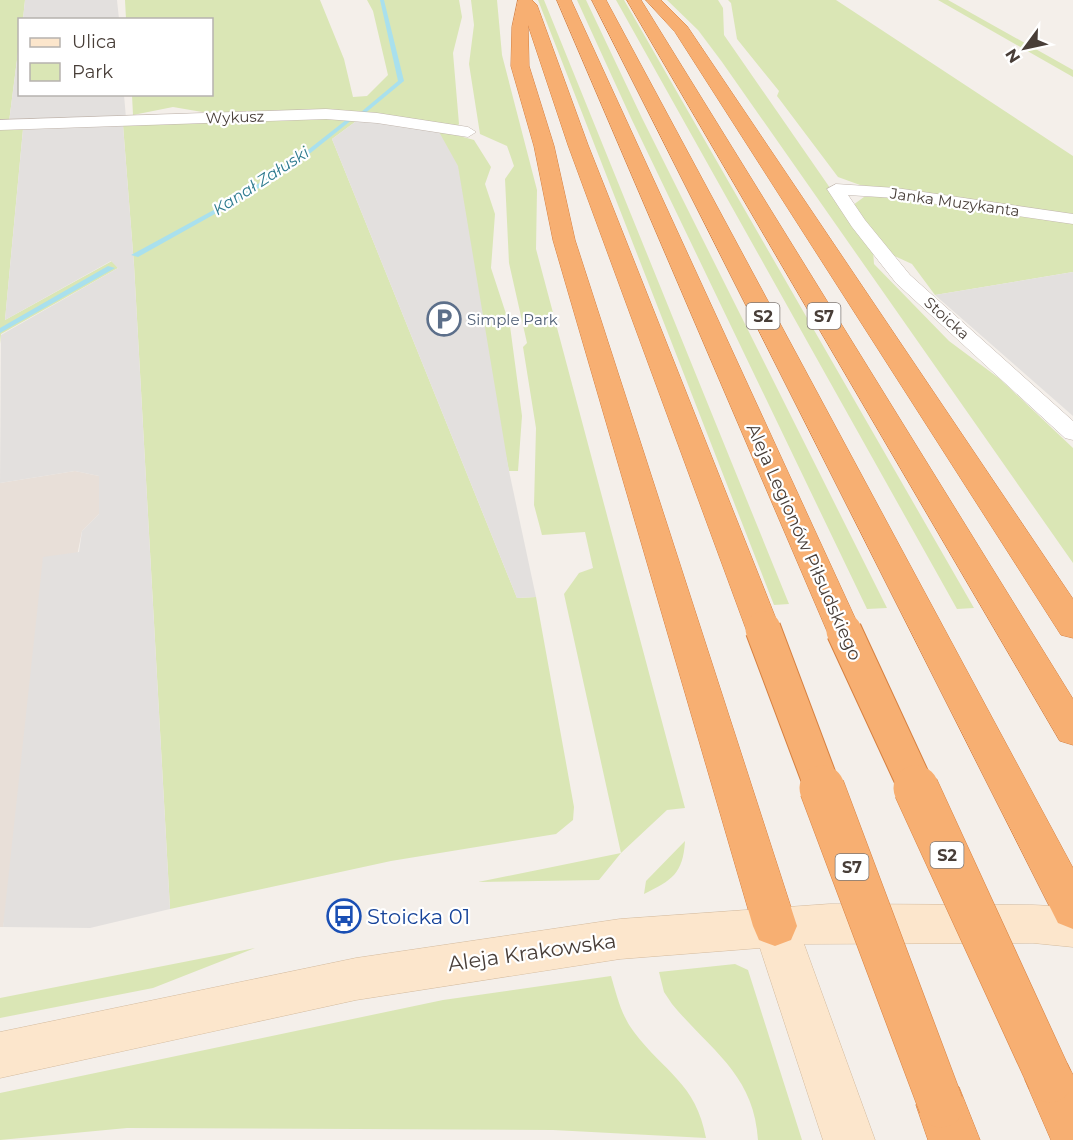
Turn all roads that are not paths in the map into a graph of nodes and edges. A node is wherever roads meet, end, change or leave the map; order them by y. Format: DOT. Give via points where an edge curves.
graph roads {
  1 [pos="526,0"];
  2 [pos="564,0"];
  3 [pos="599,0"];
  4 [pos="634,0"];
  5 [pos="653,0"];
  6 [pos="0,125"];
  7 [pos="468,132"];
  8 [pos="836,189"];
  9 [pos="1073,219"];
  10 [pos="1073,433"];
  11 [pos="1073,626"];
  12 [pos="1073,731"];
  13 [pos="1073,910"];
  14 [pos="776,926"];
  15 [pos="1073,927"];
  16 [pos="0,1055"];
  17 [pos="1073,1132"];
  18 [pos="849,1140"];
  19 [pos="954,1140"];
  1 -- 14 [label="highway" via="520,27 520,66 544,146 564,240"];
  1 -- 19 [label="highway, S7, bridge"];
  2 -- 17 [label="highway, Aleja Legionów Piłsudskiego / S2, bridge" via="844,631"];
  3 -- 13 [label="highway, S2"];
  4 -- 12 [label="highway, S7"];
  5 -- 11 [label="highway" via="681,29"];
  6 -- 7 [label="street, Wykusz" via="326,114"];
  8 -- 9 [label="street, Janka Muzykanta" via="896,193"];
  8 -- 10 [label="street, Stoicka" via="903,279"];
  14 -- 15 [label="main road, Aleja Krakowska" via="830,922"];
  14 -- 16 [label="main road, Aleja Krakowska" via="620,939 356,979"];
  14 -- 18 [label="main road"];
}
